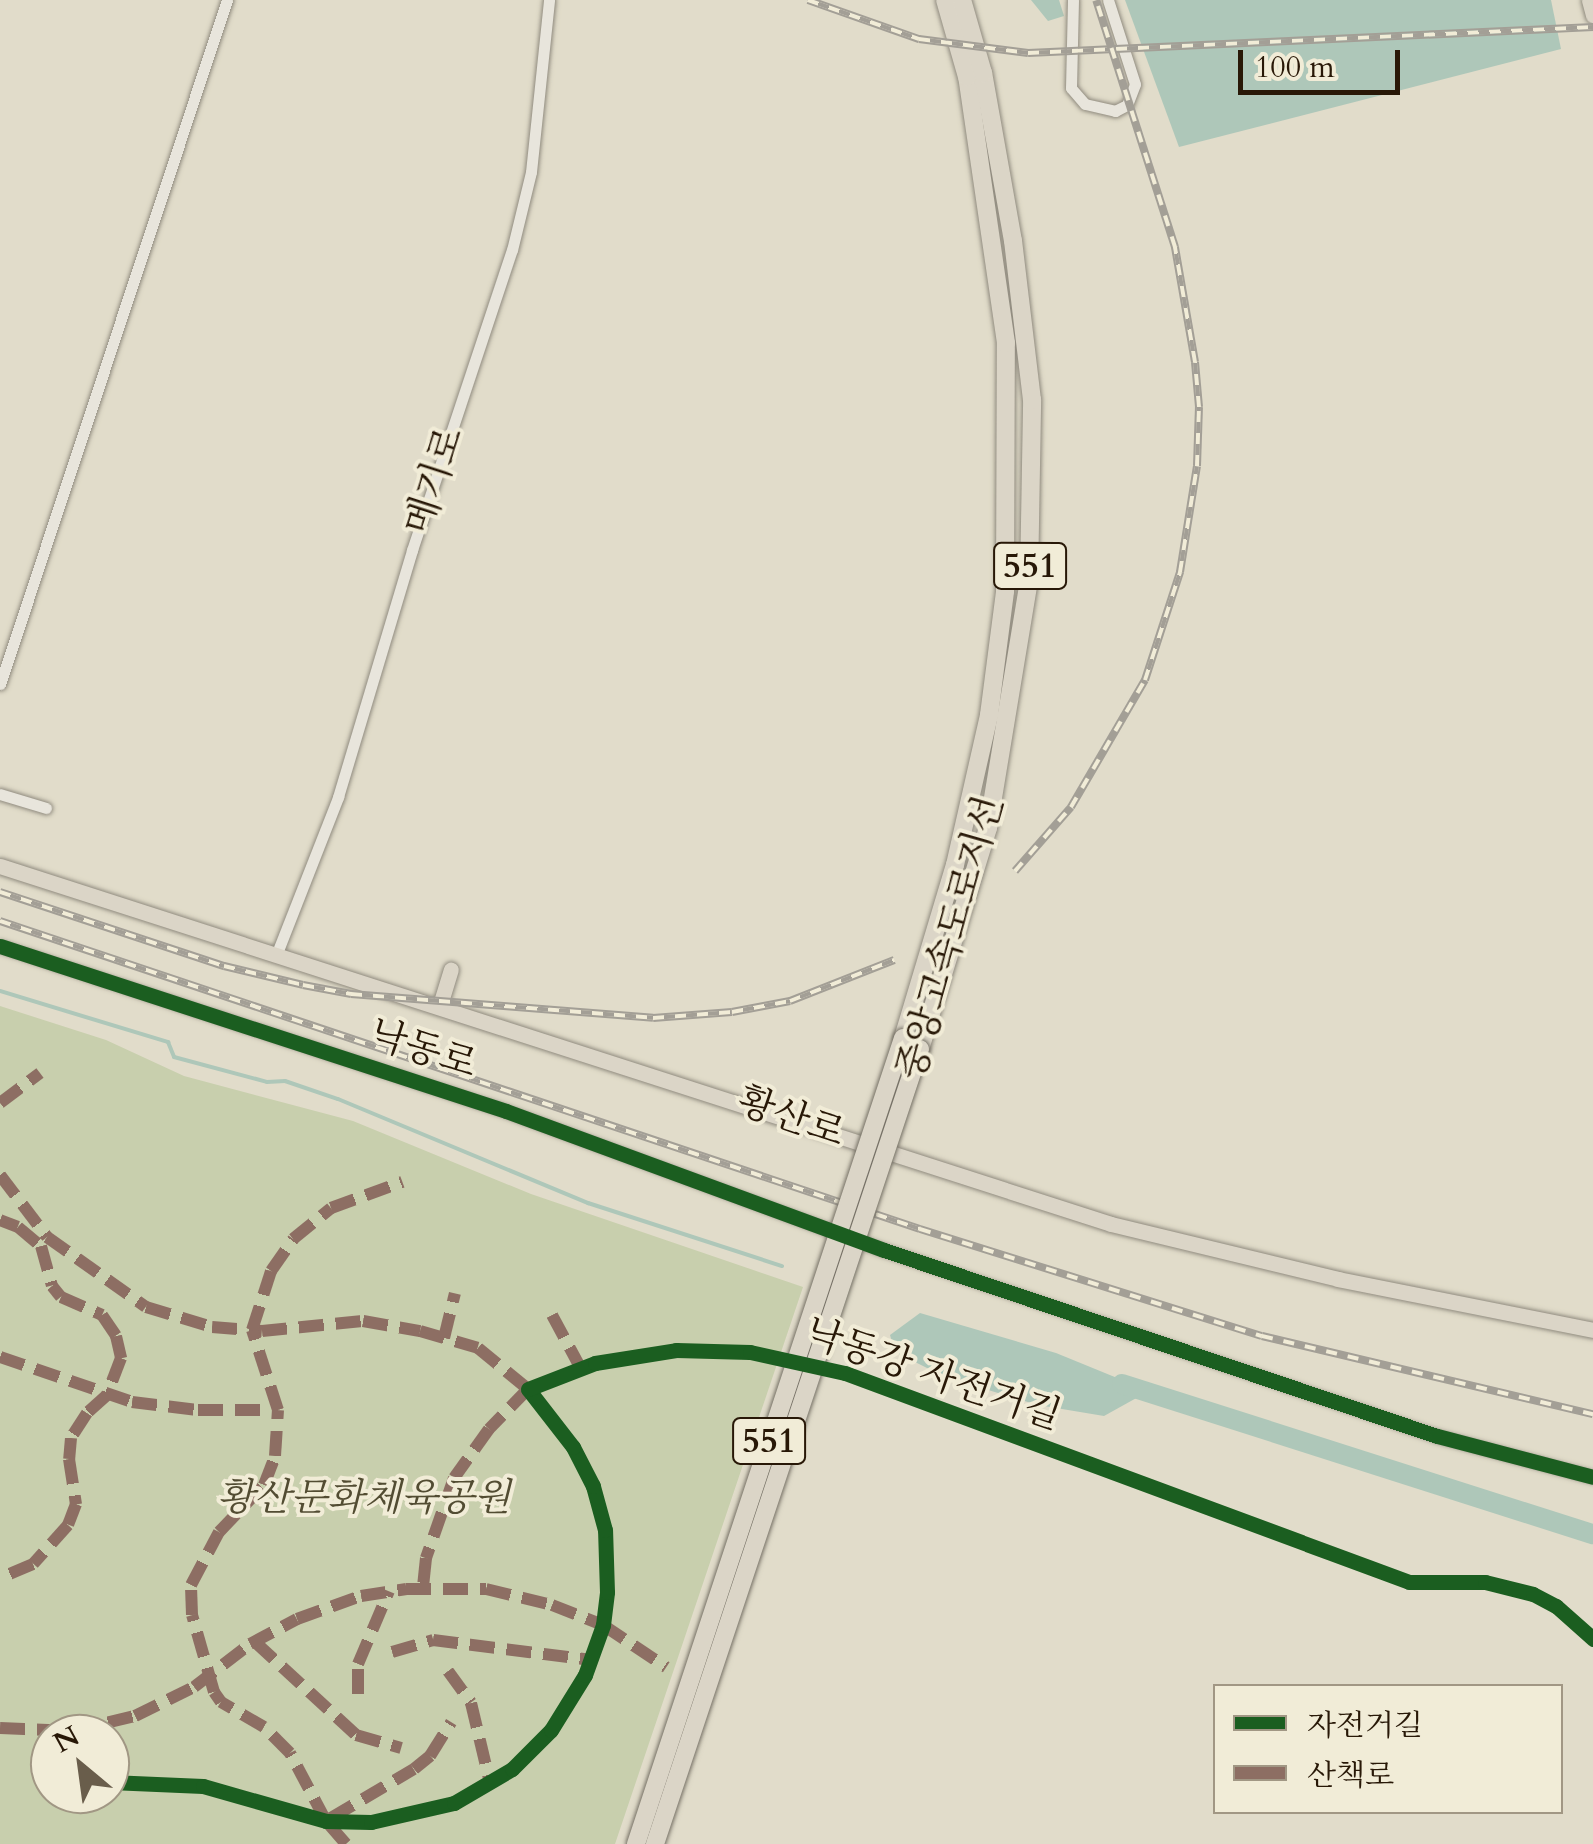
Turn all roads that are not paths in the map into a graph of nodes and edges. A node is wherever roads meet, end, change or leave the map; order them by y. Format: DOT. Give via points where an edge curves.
graph roads {
  1 [pos="227,0"];
  2 [pos="548,0"];
  3 [pos="945,0"];
  4 [pos="962,0"];
  5 [pos="1074,0"];
  6 [pos="1108,0"];
  7 [pos="1589,0"];
  8 [pos="1593,15"];
  9 [pos="975,75"];
  10 [pos="0,684"];
  11 [pos="0,794"];
  12 [pos="46,808"];
  13 [pos="0,866"];
  14 [pos="0,946"];
  15 [pos="277,953"];
  16 [pos="451,970"];
  17 [pos="440,1005"];
  18 [pos="1593,1330"];
  19 [pos="1593,1476"];
  20 [pos="636,1844"];
  21 [pos="656,1844"];
  1 -- 10 [label="street"];
  2 -- 15 [label="street, 메기로" via="532,172 512,250 338,798"];
  3 -- 9 [label="highway, 중앙고속도로지선 / 551"];
  4 -- 9 [label="highway, 중앙고속도로지선 / 551"];
  5 -- 6 [label="street" via="1071,88 1085,104 1115,110 1127,105 1135,84"];
  7 -- 8 [label="main road"];
  9 -- 20 [label="highway, 중앙고속도로지선 / 551, bridge" via="1006,343 1005,592 989,715 955,865 903,1038"];
  9 -- 21 [label="highway, 중앙고속도로지선 / 551, bridge" via="1013,241 1032,400 1029,580 988,828"];
  11 -- 12 [label="street"];
  13 -- 15 [label="main road, 황산로"];
  14 -- 19 [label="street, 낙동로" via="506,1111 1436,1436"];
  15 -- 17 [label="main road, 황산로"];
  16 -- 17 [label="main road"];
  17 -- 18 [label="main road, 황산로" via="1112,1224 1338,1279"];
}
